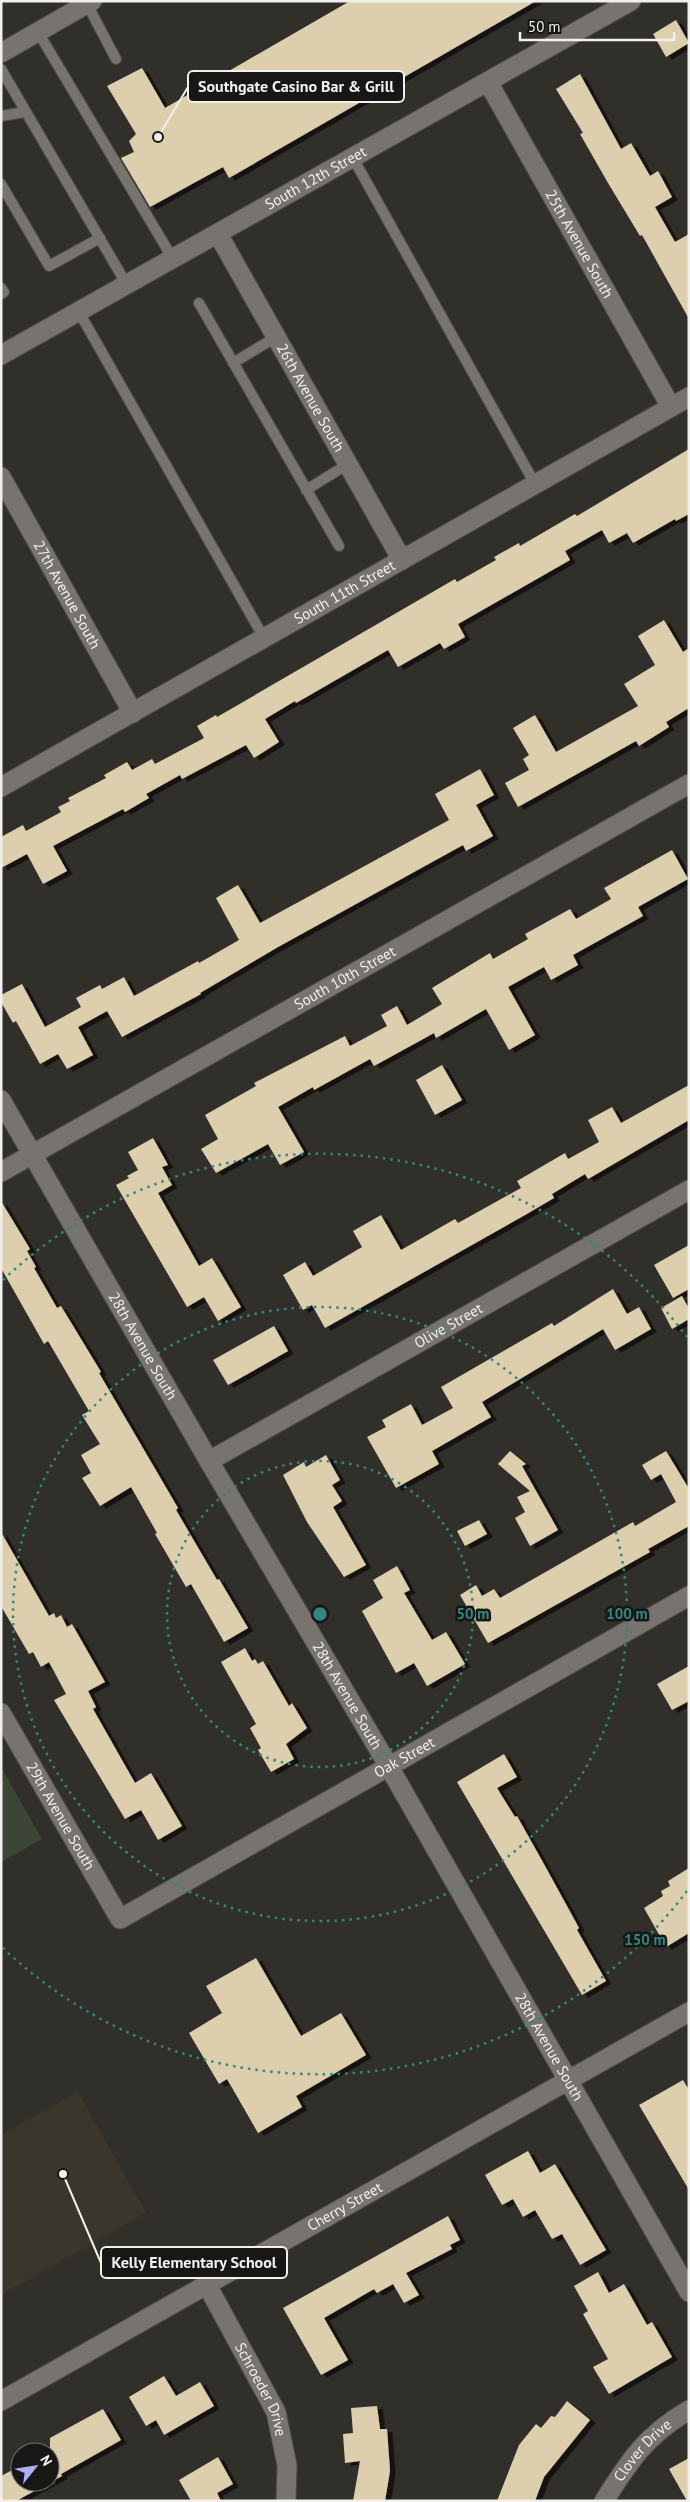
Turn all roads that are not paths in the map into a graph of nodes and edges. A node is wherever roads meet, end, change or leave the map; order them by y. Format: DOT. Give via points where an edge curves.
graph roads {
  1 [pos="631,1"];
  2 [pos="88,2"];
  3 [pos="38,32"];
  4 [pos="1,53"];
  5 [pos="116,59"];
  6 [pos="1,69"];
  7 [pos="488,82"];
  8 [pos="25,112"];
  9 [pos="1,116"];
  10 [pos="353,158"];
  11 [pos="1,184"];
  12 [pos="218,234"];
  13 [pos="100,238"];
  14 [pos="174,259"];
  15 [pos="128,285"];
  16 [pos="1,288"];
  17 [pos="1,294"];
  18 [pos="198,303"];
  19 [pos="79,312"];
  20 [pos="276,337"];
  21 [pos="1,355"];
  22 [pos="233,362"];
  23 [pos="689,397"];
  24 [pos="671,407"];
  25 [pos="348,464"];
  26 [pos="1,477"];
  27 [pos="535,484"];
  28 [pos="306,490"];
  29 [pos="339,546"];
  30 [pos="402,560"];
  31 [pos="264,638"];
  32 [pos="133,713"];
  33 [pos="689,784"];
  34 [pos="1,787"];
  35 [pos="1,1100"];
  36 [pos="32,1155"];
  37 [pos="1,1172"];
  38 [pos="689,1190"];
  39 [pos="209,1461"];
  40 [pos="689,1596"];
  41 [pos="1,1713"];
  42 [pos="388,1765"];
  43 [pos="120,1919"];
  44 [pos="689,2012"];
  45 [pos="568,2080"];
  46 [pos="207,2286"];
  47 [pos="689,2292"];
  48 [pos="1,2401"];
  49 [pos="689,2410"];
  50 [pos="286,2501"];
  51 [pos="604,2501"];
  1 -- 7 [label="street, South 12th Street"];
  2 -- 3 [label="street"];
  2 -- 5 [label="lane"];
  3 -- 4 [label="street"];
  3 -- 14 [label="lane"];
  6 -- 8 [label="lane"];
  7 -- 10 [label="street, South 12th Street"];
  7 -- 24 [label="street, 25th Avenue South"];
  8 -- 9 [label="lane"];
  8 -- 13 [label="lane"];
  10 -- 12 [label="street, South 12th Street"];
  10 -- 27 [label="lane"];
  11 -- 13 [label="lane" via="49,266"];
  12 -- 14 [label="street, South 12th Street"];
  12 -- 20 [label="street, 26th Avenue South"];
  13 -- 15 [label="lane"];
  14 -- 15 [label="street, South 12th Street"];
  15 -- 19 [label="street, South 12th Street"];
  16 -- 17 [label="lane" via="4,292"];
  18 -- 22 [label="lane"];
  19 -- 21 [label="street, South 12th Street"];
  19 -- 31 [label="lane"];
  20 -- 22 [label="lane"];
  20 -- 25 [label="street, 26th Avenue South"];
  22 -- 28 [label="lane"];
  23 -- 24 [label="street, South 11th Street"];
  24 -- 27 [label="street, South 11th Street"];
  25 -- 28 [label="lane"];
  25 -- 30 [label="street, 26th Avenue South"];
  26 -- 32 [label="street, 27th Avenue South"];
  27 -- 30 [label="street, South 11th Street"];
  28 -- 29 [label="lane"];
  30 -- 31 [label="street, South 11th Street"];
  31 -- 32 [label="street, South 11th Street"];
  32 -- 34 [label="street, South 11th Street"];
  33 -- 36 [label="street, South 10th Street"];
  35 -- 36 [label="street, 28th Avenue South"];
  36 -- 37 [label="street, South 10th Street"];
  36 -- 39 [label="street, 28th Avenue South"];
  38 -- 39 [label="street, Olive Street"];
  39 -- 42 [label="street, 28th Avenue South"];
  40 -- 42 [label="street, Oak Street"];
  41 -- 43 [label="street, 29th Avenue South"];
  42 -- 43 [label="street, Oak Street"];
  42 -- 45 [label="street, 28th Avenue South"];
  44 -- 45 [label="street, Cherry Street"];
  45 -- 46 [label="street, Cherry Street"];
  45 -- 47 [label="street, 28th Avenue South"];
  46 -- 48 [label="street, Cherry Street"];
  46 -- 50 [label="street, Schroeder Drive" via="276,2412 287,2465"];
  49 -- 51 [label="street, Clover Drive" via="668,2422 632,2456"];
}
